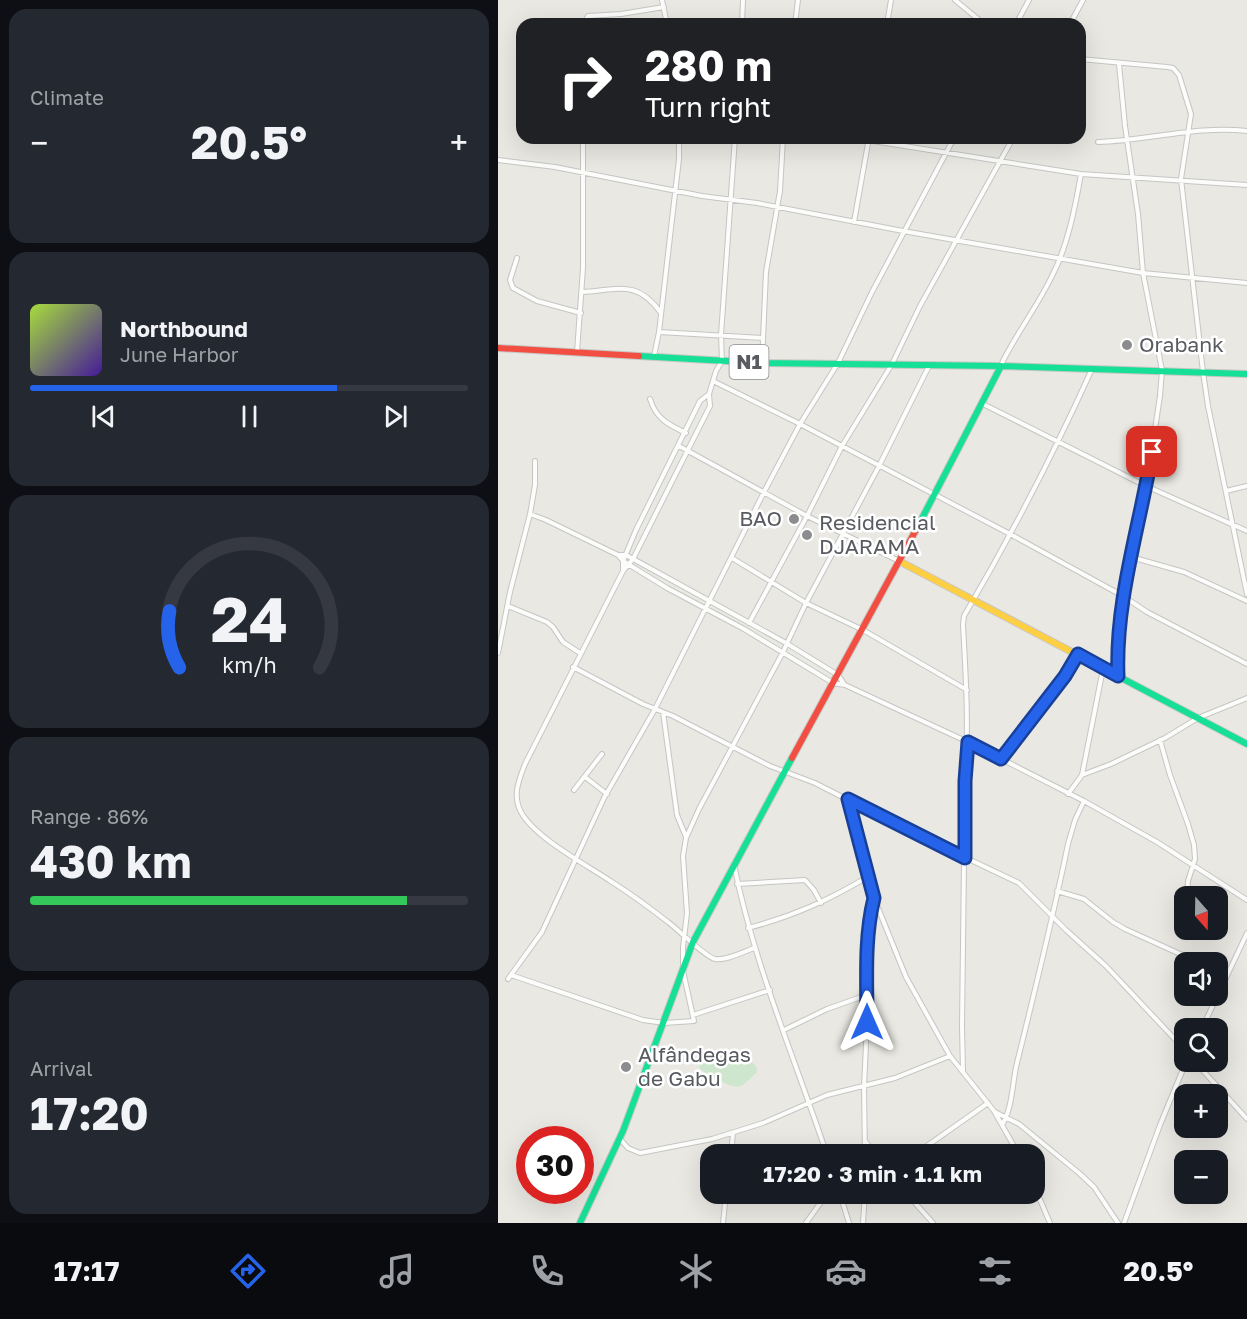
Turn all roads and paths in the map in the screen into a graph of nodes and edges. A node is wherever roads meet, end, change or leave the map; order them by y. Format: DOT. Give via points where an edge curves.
graph roads {
  1 [pos="662,0"];
  2 [pos="743,0"];
  3 [pos="798,0"];
  4 [pos="891,0"];
  5 [pos="955,0"];
  6 [pos="1029,0"];
  7 [pos="1083,0"];
  8 [pos="664,7"];
  9 [pos="587,18"];
  10 [pos="667,18"];
  11 [pos="742,18"];
  12 [pos="796,18"];
  13 [pos="888,18"];
  14 [pos="977,18"];
  15 [pos="1019,18"];
  16 [pos="1073,18"];
  17 [pos="1086,61"];
  18 [pos="1119,64"];
  19 [pos="1247,130"];
  20 [pos="1187,131"];
  21 [pos="1127,140"];
  22 [pos="1098,142"];
  23 [pos="584,144"];
  24 [pos="679,144"];
  25 [pos="735,144"];
  26 [pos="783,144"];
  27 [pos="868,144"];
  28 [pos="896,144"];
  29 [pos="951,144"];
  30 [pos="1009,144"];
  31 [pos="946,153"];
  32 [pos="498,160"];
  33 [pos="1000,162"];
  34 [pos="583,173"];
  35 [pos="1081,174"];
  36 [pos="1132,177"];
  37 [pos="1181,179"];
  38 [pos="1247,185"];
  39 [pos="675,190"];
  40 [pos="731,200"];
  41 [pos="778,206"];
  42 [pos="854,222"];
  43 [pos="903,231"];
  44 [pos="956,240"];
  45 [pos="517,258"];
  46 [pos="1060,259"];
  47 [pos="1143,273"];
  48 [pos="1194,278"];
  49 [pos="1247,283"];
  50 [pos="582,292"];
  51 [pos="581,313"];
  52 [pos="661,313"];
  53 [pos="659,332"];
  54 [pos="721,335"];
  55 [pos="763,338"];
  56 [pos="498,348"];
  57 [pos="577,352"];
  58 [pos="654,356"];
  59 [pos="722,361"];
  60 [pos="762,363"];
  61 [pos="838,363"];
  62 [pos="892,364"];
  63 [pos="929,366"];
  64 [pos="1000,366"];
  65 [pos="1093,368"];
  66 [pos="1162,370"];
  67 [pos="1203,372"];
  68 [pos="1247,374"];
  69 [pos="713,381"];
  70 [pos="709,394"];
  71 [pos="650,399"];
  72 [pos="982,404"];
  73 [pos="800,424"];
  74 [pos="686,433"];
  75 [pos="1057,441"];
  76 [pos="679,446"];
  77 [pos="842,446"];
  78 [pos="688,452"];
  79 [pos="536,461"];
  80 [pos="879,466"];
  81 [pos="1146,486"];
  82 [pos="1247,486"];
  83 [pos="1226,491"];
  84 [pos="764,492"];
  85 [pos="934,495"];
  86 [pos="530,514"];
  87 [pos="807,516"];
  88 [pos="1233,524"];
  89 [pos="1247,531"];
  90 [pos="843,533"];
  91 [pos="1010,534"];
  92 [pos="618,555"];
  93 [pos="626,555"];
  94 [pos="1131,557"];
  95 [pos="732,558"];
  96 [pos="633,559"];
  97 [pos="623,561"];
  98 [pos="900,561"];
  99 [pos="630,564"];
  100 [pos="623,571"];
  101 [pos="772,582"];
  102 [pos="1247,594"];
  103 [pos="1123,596"];
  104 [pos="974,599"];
  105 [pos="710,601"];
  106 [pos="1247,601"];
  107 [pos="806,603"];
  108 [pos="508,606"];
  109 [pos="706,608"];
  110 [pos="749,623"];
  111 [pos="863,630"];
  112 [pos="786,643"];
  113 [pos="783,652"];
  114 [pos="498,653"];
  115 [pos="580,653"];
  116 [pos="1078,654"];
  117 [pos="1247,664"];
  118 [pos="573,668"];
  119 [pos="1104,668"];
  120 [pos="838,675"];
  121 [pos="1118,676"];
  122 [pos="833,683"];
  123 [pos="845,685"];
  124 [pos="967,690"];
  125 [pos="1247,698"];
  126 [pos="655,709"];
  127 [pos="663,712"];
  128 [pos="1198,718"];
  129 [pos="1160,740"];
  130 [pos="968,742"];
  131 [pos="1247,744"];
  132 [pos="732,746"];
  133 [pos="602,754"];
  134 [pos="1001,759"];
  135 [pos="786,771"];
  136 [pos="1082,775"];
  137 [pos="585,777"];
  138 [pos="574,790"];
  139 [pos="607,794"];
  140 [pos="1068,794"];
  141 [pos="848,799"];
  142 [pos="1084,801"];
  143 [pos="686,838"];
  144 [pos="965,858"];
  145 [pos="575,859"];
  146 [pos="734,864"];
  147 [pos="1194,865"];
  148 [pos="869,876"];
  149 [pos="738,884"];
  150 [pos="1187,886"];
  151 [pos="1057,891"];
  152 [pos="874,898"];
  153 [pos="1247,900"];
  154 [pos="822,903"];
  155 [pos="1052,915"];
  156 [pos="748,928"];
  157 [pos="1247,933"];
  158 [pos="684,934"];
  159 [pos="693,942"];
  160 [pos="754,948"];
  161 [pos="1176,952"];
  162 [pos="683,971"];
  163 [pos="1228,974"];
  164 [pos="511,975"];
  165 [pos="507,979"];
  166 [pos="770,990"];
  167 [pos="867,995"];
  168 [pos="693,1015"];
  169 [pos="664,1023"];
  170 [pos="784,1030"];
  171 [pos="1174,1038"];
  172 [pos="950,1056"];
  173 [pos="963,1071"];
  174 [pos="1182,1072"];
  175 [pos="1204,1072"];
  176 [pos="864,1087"];
  177 [pos="988,1103"];
  178 [pos="809,1104"];
  179 [pos="994,1112"];
  180 [pos="1007,1117"];
  181 [pos="1247,1119"];
  182 [pos="1002,1126"];
  183 [pos="733,1133"];
  184 [pos="620,1139"];
  185 [pos="865,1141"];
  186 [pos="732,1144"];
  187 [pos="823,1144"];
  188 [pos="867,1144"];
  189 [pos="930,1144"];
  190 [pos="1013,1144"];
  191 [pos="725,1204"];
  192 [pos="820,1204"];
  193 [pos="843,1204"];
  194 [pos="864,1204"];
  195 [pos="916,1204"];
  196 [pos="1042,1204"];
  197 [pos="580,1223"];
  198 [pos="723,1223"];
  199 [pos="806,1223"];
  200 [pos="849,1223"];
  201 [pos="863,1223"];
  202 [pos="933,1223"];
  203 [pos="1050,1223"];
  204 [pos="1118,1223"];
  205 [pos="1124,1223"];
  1 -- 8 [label="street"];
  2 -- 11 [label="street"];
  3 -- 12 [label="street"];
  4 -- 13 [label="street"];
  5 -- 14 [label="street"];
  6 -- 15 [label="street"];
  7 -- 16 [label="street"];
  8 -- 9 [label="street"];
  8 -- 10 [label="street"];
  17 -- 18 [label="street"];
  18 -- 20 [label="street" via="1167,67 1178,72 1191,114"];
  18 -- 21 [label="street"];
  19 -- 20 [label="street"];
  20 -- 21 [label="street"];
  20 -- 37 [label="street"];
  21 -- 22 [label="street"];
  21 -- 36 [label="street"];
  23 -- 34 [label="street"];
  24 -- 39 [label="street"];
  25 -- 40 [label="street"];
  26 -- 41 [label="street"];
  27 -- 42 [label="street"];
  28 -- 31 [label="street"];
  29 -- 31 [label="street"];
  30 -- 33 [label="street"];
  31 -- 33 [label="street"];
  31 -- 43 [label="street"];
  32 -- 34 [label="street"];
  33 -- 35 [label="street"];
  33 -- 44 [label="street"];
  34 -- 39 [label="street"];
  34 -- 50 [label="street"];
  35 -- 36 [label="street"];
  35 -- 46 [label="street"];
  36 -- 37 [label="street"];
  36 -- 47 [label="street"];
  37 -- 38 [label="street"];
  37 -- 48 [label="street"];
  39 -- 40 [label="street"];
  39 -- 52 [label="street"];
  40 -- 41 [label="street"];
  40 -- 54 [label="street"];
  41 -- 42 [label="street"];
  41 -- 55 [label="street" via="766,272"];
  42 -- 43 [label="street"];
  43 -- 44 [label="street"];
  43 -- 61 [label="street"];
  44 -- 46 [label="street"];
  44 -- 62 [label="street"];
  45 -- 51 [label="street" via="510,280 513,288 537,301"];
  46 -- 47 [label="street"];
  46 -- 64 [label="street"];
  47 -- 48 [label="street"];
  47 -- 66 [label="street"];
  48 -- 49 [label="street"];
  48 -- 67 [label="street"];
  50 -- 51 [label="street"];
  50 -- 52 [label="street" via="638,290"];
  51 -- 57 [label="street"];
  52 -- 53 [label="street"];
  53 -- 54 [label="street"];
  53 -- 58 [label="street"];
  54 -- 55 [label="street"];
  54 -- 59 [label="street"];
  55 -- 60 [label="street"];
  56 -- 57 [label="main road, N1"];
  57 -- 58 [label="main road, N1"];
  58 -- 59 [label="main road, N1"];
  59 -- 60 [label="main road, N1"];
  59 -- 69 [label="street"];
  60 -- 61 [label="main road, N1"];
  61 -- 62 [label="main road, N1"];
  61 -- 73 [label="street"];
  62 -- 63 [label="main road, N1"];
  62 -- 77 [label="street"];
  63 -- 64 [label="main road, N1"];
  63 -- 80 [label="street"];
  64 -- 65 [label="main road, N1"];
  64 -- 72 [label="main road"];
  65 -- 66 [label="main road, N1"];
  65 -- 75 [label="street"];
  66 -- 67 [label="main road, N1"];
  66 -- 81 [label="street"];
  67 -- 68 [label="main road, N1"];
  67 -- 83 [label="street"];
  69 -- 70 [label="street"];
  69 -- 73 [label="street"];
  70 -- 74 [label="street" via="700,401"];
  70 -- 78 [label="street" via="710,406"];
  71 -- 74 [label="street" via="664,422"];
  72 -- 75 [label="street"];
  72 -- 85 [label="main road"];
  73 -- 77 [label="street"];
  73 -- 84 [label="street"];
  74 -- 76 [label="street"];
  75 -- 81 [label="street"];
  75 -- 91 [label="street"];
  76 -- 78 [label="street"];
  76 -- 93 [label="street"];
  77 -- 80 [label="street"];
  77 -- 87 [label="street"];
  78 -- 84 [label="street"];
  78 -- 96 [label="street"];
  79 -- 86 [label="street"];
  80 -- 85 [label="street"];
  80 -- 90 [label="street"];
  81 -- 88 [label="street"];
  81 -- 94 [label="street"];
  82 -- 83 [label="street"];
  83 -- 88 [label="street"];
  84 -- 87 [label="street"];
  84 -- 95 [label="street"];
  85 -- 91 [label="street"];
  85 -- 98 [label="main road"];
  86 -- 92 [label="street"];
  86 -- 108 [label="street"];
  87 -- 90 [label="street"];
  87 -- 101 [label="street"];
  88 -- 89 [label="street"];
  88 -- 102 [label="street"];
  90 -- 98 [label="street"];
  90 -- 107 [label="street"];
  91 -- 103 [label="street"];
  91 -- 104 [label="street"];
  92 -- 93 [label="street"];
  92 -- 97 [label="street"];
  93 -- 96 [label="street"];
  93 -- 97 [label="street"];
  94 -- 103 [label="street"];
  94 -- 106 [label="street" via="1184,572"];
  95 -- 101 [label="street"];
  95 -- 105 [label="street"];
  96 -- 99 [label="street"];
  96 -- 105 [label="street"];
  97 -- 99 [label="street"];
  97 -- 100 [label="street"];
  98 -- 104 [label="main road"];
  98 -- 111 [label="main road"];
  99 -- 100 [label="street"];
  99 -- 109 [label="street"];
  100 -- 115 [label="street"];
  101 -- 107 [label="street"];
  101 -- 110 [label="street"];
  103 -- 117 [label="street"];
  103 -- 121 [label="street"];
  104 -- 116 [label="main road"];
  104 -- 124 [label="street" via="963,625"];
  105 -- 109 [label="street"];
  105 -- 110 [label="street"];
  107 -- 111 [label="street"];
  107 -- 112 [label="street"];
  108 -- 114 [label="street"];
  108 -- 115 [label="street" via="547,622 563,642"];
  109 -- 113 [label="street"];
  109 -- 126 [label="street"];
  110 -- 112 [label="street"];
  111 -- 120 [label="main road"];
  111 -- 124 [label="street"];
  112 -- 113 [label="street"];
  112 -- 120 [label="street"];
  113 -- 122 [label="street"];
  113 -- 132 [label="street"];
  115 -- 118 [label="street"];
  116 -- 119 [label="main road"];
  116 -- 134 [label="street"];
  118 -- 126 [label="street"];
  118 -- 145 [label="street" via="525,764 516,797 531,825"];
  119 -- 121 [label="main road"];
  119 -- 136 [label="street"];
  120 -- 122 [label="main road"];
  120 -- 123 [label="street"];
  121 -- 128 [label="main road"];
  122 -- 123 [label="street"];
  122 -- 135 [label="main road"];
  123 -- 130 [label="street"];
  124 -- 130 [label="street"];
  125 -- 128 [label="street"];
  126 -- 127 [label="street"];
  126 -- 139 [label="street"];
  127 -- 132 [label="street"];
  127 -- 143 [label="street" via="677,815"];
  128 -- 129 [label="street"];
  128 -- 131 [label="main road"];
  129 -- 136 [label="street"];
  129 -- 147 [label="street" via="1191,835"];
  130 -- 134 [label="street"];
  130 -- 144 [label="street"];
  132 -- 135 [label="street"];
  132 -- 143 [label="street"];
  133 -- 137 [label="street"];
  134 -- 140 [label="street"];
  135 -- 141 [label="street"];
  135 -- 146 [label="main road"];
  136 -- 140 [label="street"];
  137 -- 138 [label="street"];
  137 -- 139 [label="street"];
  139 -- 145 [label="street"];
  140 -- 142 [label="street"];
  141 -- 144 [label="street"];
  141 -- 148 [label="street"];
  142 -- 147 [label="street"];
  142 -- 151 [label="street" via="1071,833"];
  143 -- 158 [label="street"];
  144 -- 155 [label="street" via="1019,883"];
  144 -- 173 [label="street"];
  145 -- 158 [label="street" via="621,887"];
  145 -- 164 [label="street" via="542,932"];
  146 -- 149 [label="street"];
  146 -- 159 [label="main road"];
  147 -- 150 [label="street"];
  147 -- 153 [label="street"];
  148 -- 152 [label="street"];
  148 -- 154 [label="street"];
  149 -- 154 [label="street" via="805,880"];
  149 -- 156 [label="street"];
  151 -- 155 [label="street"];
  151 -- 161 [label="street" via="1084,899 1125,929"];
  152 -- 167 [label="street"];
  152 -- 172 [label="street" via="906,977"];
  154 -- 156 [label="street"];
  155 -- 171 [label="street"];
  155 -- 180 [label="street"];
  156 -- 160 [label="street"];
  157 -- 163 [label="street"];
  158 -- 159 [label="street"];
  158 -- 162 [label="street"];
  159 -- 160 [label="street" via="707,956 720,959"];
  159 -- 162 [label="main road"];
  160 -- 166 [label="street"];
  162 -- 168 [label="street"];
  162 -- 169 [label="main road"];
  164 -- 165 [label="street"];
  164 -- 169 [label="street" via="643,1020"];
  166 -- 168 [label="street"];
  166 -- 170 [label="street"];
  167 -- 170 [label="street"];
  167 -- 176 [label="street"];
  168 -- 169 [label="street" via="694,1020"];
  169 -- 184 [label="main road"];
  170 -- 178 [label="street"];
  172 -- 173 [label="street"];
  172 -- 176 [label="street"];
  173 -- 177 [label="street"];
  174 -- 205 [label="street"];
  175 -- 181 [label="street"];
  176 -- 178 [label="street" via="827,1095"];
  176 -- 185 [label="street"];
  177 -- 179 [label="street"];
  177 -- 189 [label="street"];
  178 -- 183 [label="street"];
  178 -- 187 [label="street"];
  179 -- 180 [label="street"];
  179 -- 182 [label="street"];
  180 -- 182 [label="street"];
  180 -- 204 [label="street" via="1094,1187"];
  182 -- 190 [label="street"];
  183 -- 184 [label="street" via="640,1153 633,1152"];
  183 -- 186 [label="street"];
  184 -- 197 [label="main road"];
  185 -- 188 [label="street"];
  191 -- 198 [label="street"];
  192 -- 199 [label="street"];
  193 -- 200 [label="street"];
  194 -- 201 [label="street"];
  195 -- 202 [label="street"];
  196 -- 203 [label="street"];
}
